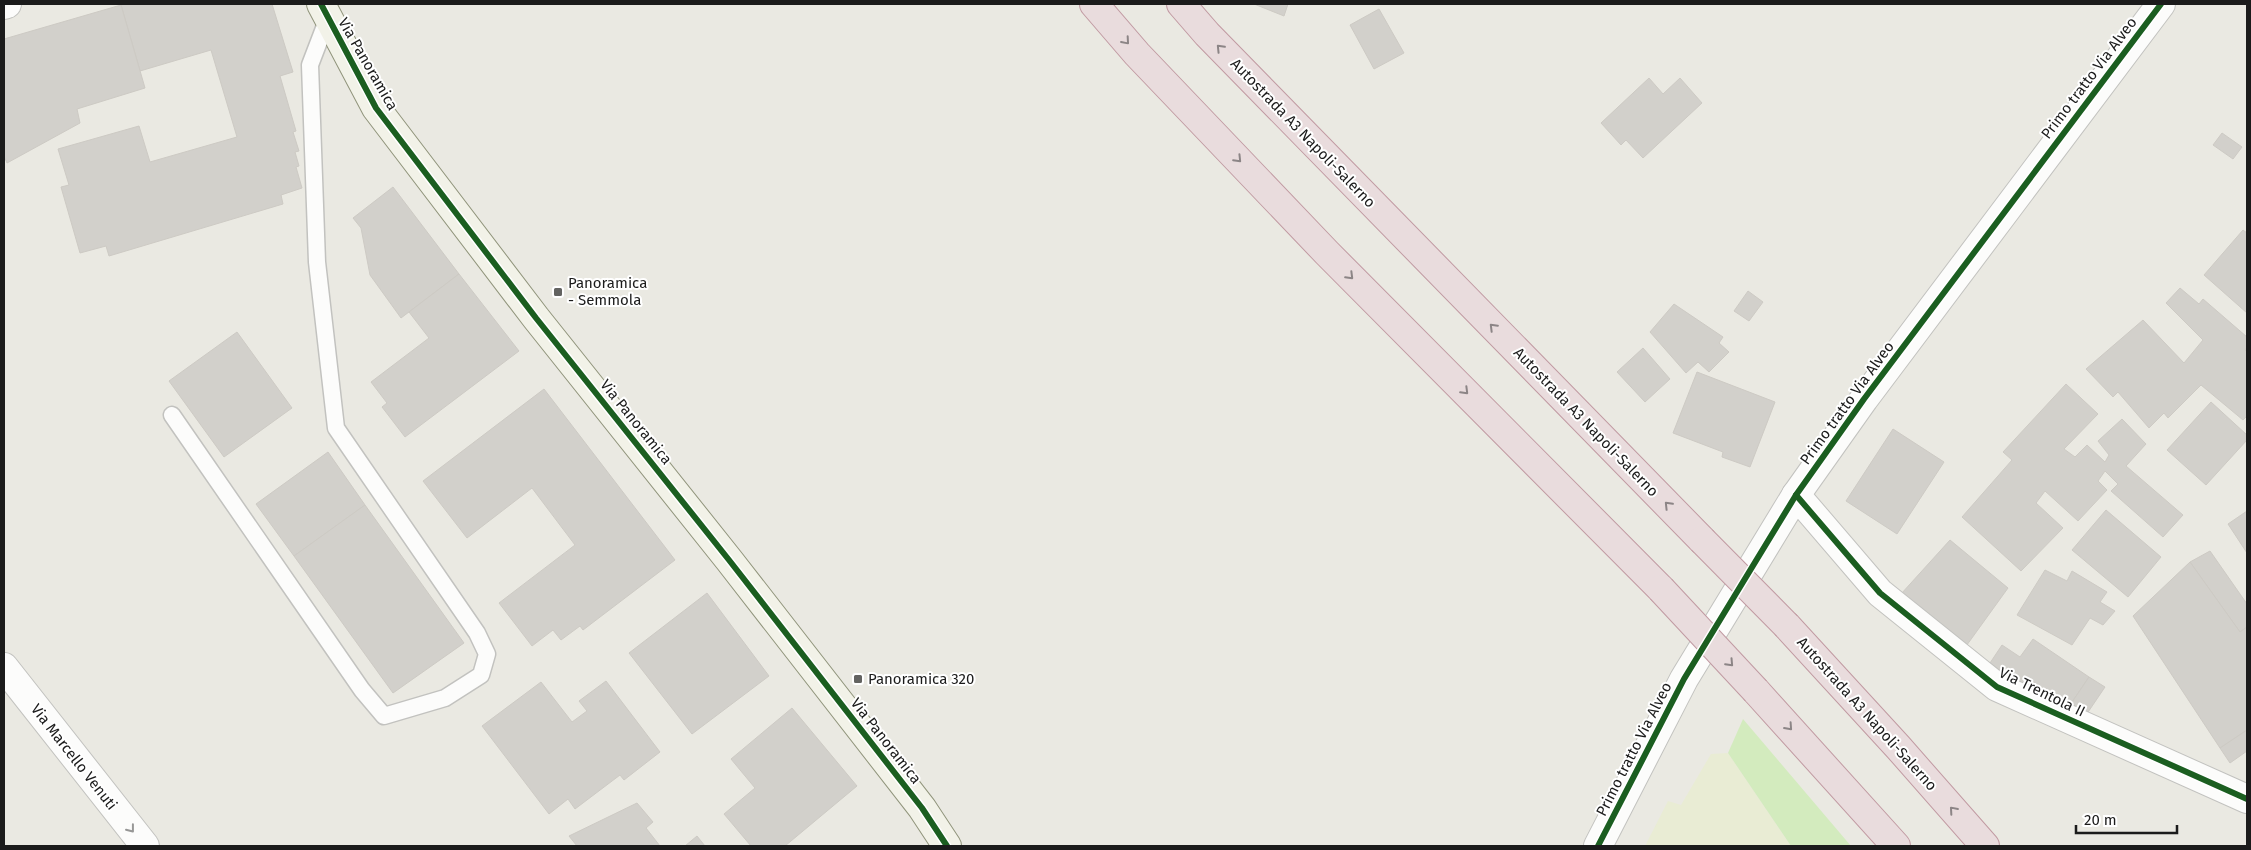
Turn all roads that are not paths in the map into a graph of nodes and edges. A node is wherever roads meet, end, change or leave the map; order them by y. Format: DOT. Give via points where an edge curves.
graph roads {
  1 [pos="1094,4"];
  2 [pos="1181,4"];
  3 [pos="2161,4"];
  4 [pos="324,11"];
  5 [pos="172,415"];
  6 [pos="1796,495"];
  7 [pos="4,667"];
  8 [pos="2247,799"];
  9 [pos="144,846"];
  10 [pos="947,846"];
  11 [pos="1598,846"];
  12 [pos="1896,846"];
  13 [pos="1985,846"];
  1 -- 12 [label="highway, one-way, bridge" via="1137,54 1327,253 1661,589"];
  13 -- 2 [label="highway, Autostrada A3 Napoli-Salerno, one-way, bridge" via="1787,626 1383,216"];
  3 -- 6 [label="street, Primo tratto Via Alveo" via="1864,399"];
  4 -- 5 [label="lane" via="310,65 316,262 336,428 477,633 487,654 481,675 445,698 384,716 362,690"];
  4 -- 10 [label="street, Via Panoramica" via="376,108 536,318 730,560 916,800"];
  6 -- 8 [label="street, Via Trentola II" via="1880,593 1997,687"];
  6 -- 11 [label="street, Primo tratto Via Alveo" via="1684,679"];
  7 -- 9 [label="street, Via Marcello Venuti, one-way"];
}
